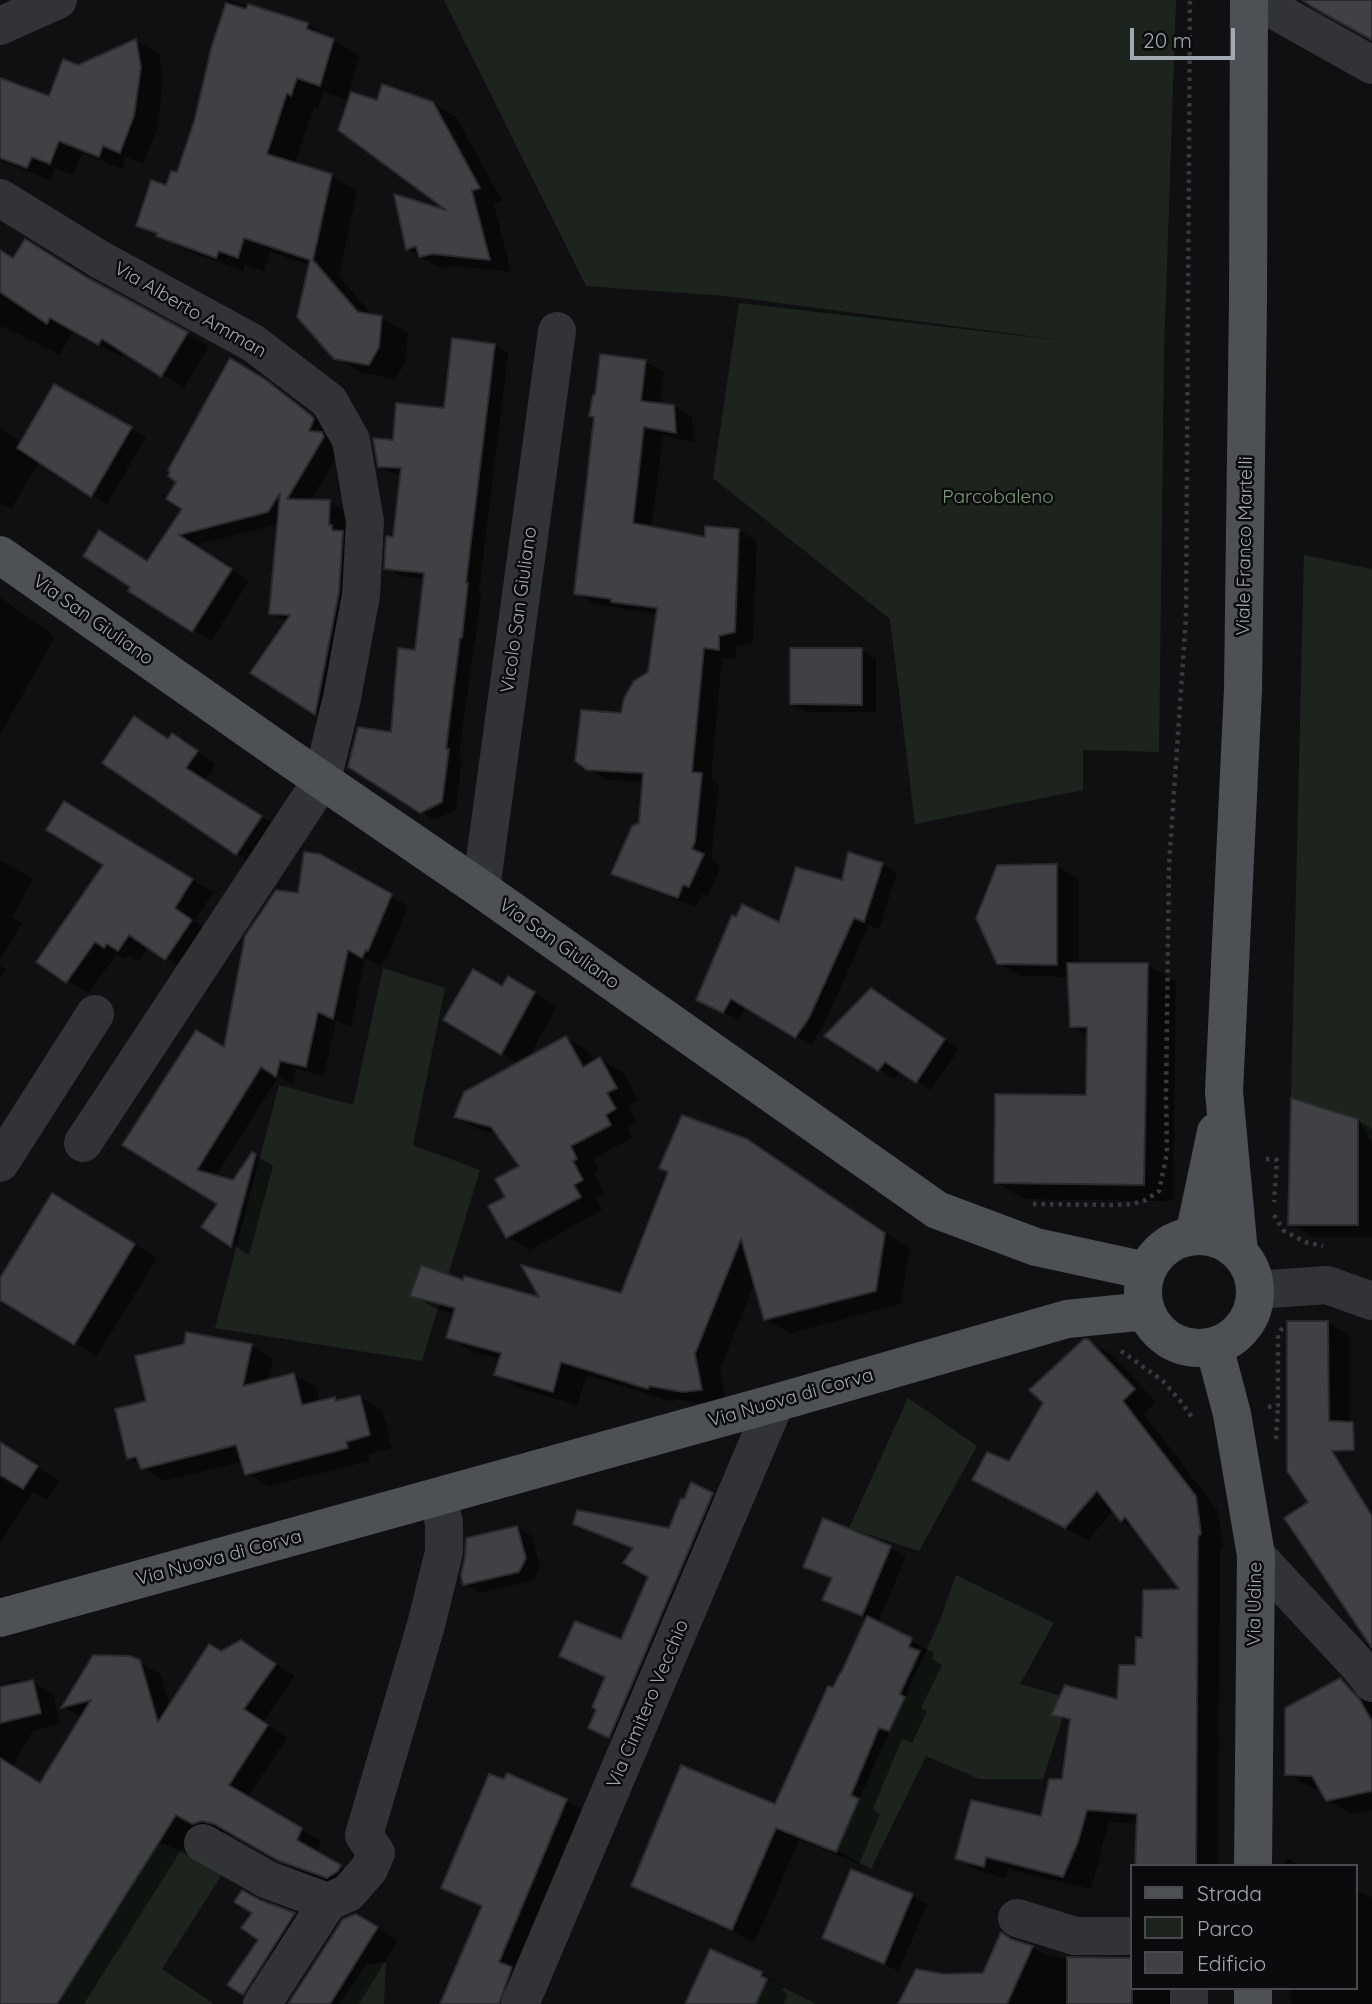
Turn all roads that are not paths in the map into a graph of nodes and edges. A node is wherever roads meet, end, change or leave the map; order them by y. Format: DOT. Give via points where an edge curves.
graph roads {
  1 [pos="58,0"];
  2 [pos="1249,0"];
  3 [pos="1256,0"];
  4 [pos="0,26"];
  5 [pos="1372,65"];
  6 [pos="0,198"];
  7 [pos="557,331"];
  8 [pos="0,555"];
  9 [pos="322,780"];
  10 [pos="481,889"];
  11 [pos="94,1014"];
  12 [pos="1224,1092"];
  13 [pos="83,1143"];
  14 [pos="0,1163"];
  15 [pos="1194,1236"];
  16 [pos="1239,1253"];
  17 [pos="1147,1271"];
  18 [pos="1255,1290"];
  19 [pos="1372,1301"];
  20 [pos="1146,1311"];
  21 [pos="1214,1346"];
  22 [pos="775,1403"];
  23 [pos="438,1497"];
  24 [pos="1256,1555"];
  25 [pos="0,1618"];
  26 [pos="1372,1683"];
  27 [pos="203,1843"];
  28 [pos="1253,1864"];
  29 [pos="328,1902"];
  30 [pos="1017,1918"];
  31 [pos="1130,1936"];
  32 [pos="262,2004"];
  33 [pos="520,2004"];
  1 -- 4 [label="street"];
  2 -- 12 [label="main road, Viale Franco Martelli" via="1242,689"];
  3 -- 5 [label="street"];
  6 -- 9 [label="street, Via Alberto Amman" via="99,259 254,343 329,401 351,440 365,523 361,595"];
  7 -- 10 [label="street, Vicolo San Giuliano"];
  8 -- 9 [label="main road, Via San Giuliano"];
  9 -- 10 [label="main road, Via San Giuliano"];
  9 -- 13 [label="street, Via Alberto Amman"];
  10 -- 17 [label="main road, Via San Giuliano" via="937,1210 1036,1247"];
  11 -- 14 [label="street"];
  12 -- 15 [label="main road, Viale Franco Martelli"];
  12 -- 16 [label="main road, Viale Franco Martelli"];
  15 -- 16 [label="main road" via="1225,1242"];
  15 -- 17 [label="main road" via="1168,1245"];
  16 -- 18 [label="main road"];
  17 -- 20 [label="main road"];
  18 -- 19 [label="street" via="1327,1284"];
  18 -- 21 [label="main road" via="1245,1324"];
  20 -- 21 [label="main road" via="1161,1333 1177,1343"];
  20 -- 22 [label="main road, Via Nuova di Corva" via="1067,1319"];
  21 -- 24 [label="main road, Via Udine" via="1232,1414"];
  22 -- 23 [label="main road, Via Nuova di Corva"];
  22 -- 33 [label="street, Via Cimitero Vecchio"];
  23 -- 25 [label="main road, Via Nuova di Corva"];
  23 -- 29 [label="street" via="444,1523 443,1552 364,1835 376,1853 348,1893"];
  24 -- 26 [label="street"];
  24 -- 28 [label="main road, Via Udine"];
  27 -- 29 [label="street" via="268,1880"];
  29 -- 32 [label="street"];
  30 -- 31 [label="street" via="1075,1936"];
}
